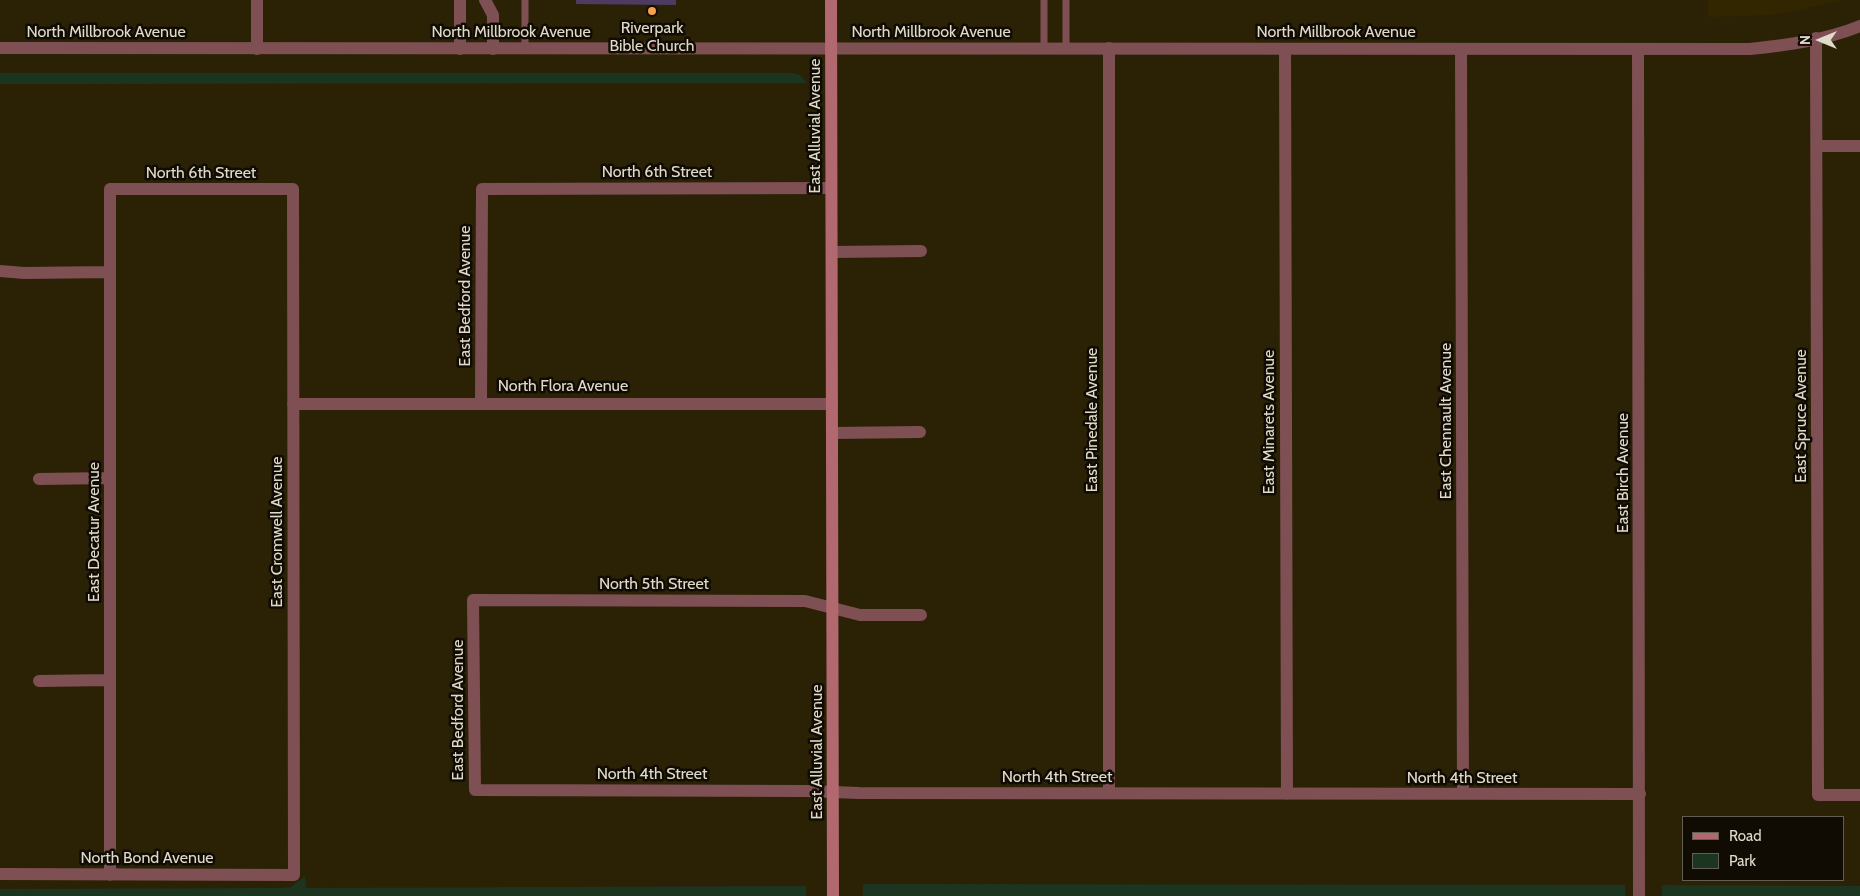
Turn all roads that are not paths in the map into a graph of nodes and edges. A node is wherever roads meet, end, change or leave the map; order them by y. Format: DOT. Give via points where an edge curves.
graph roads {
  1 [pos="257,0"];
  2 [pos="460,0"];
  3 [pos="485,0"];
  4 [pos="525,0"];
  5 [pos="831,0"];
  6 [pos="1044,0"];
  7 [pos="1066,0"];
  8 [pos="1860,26"];
  9 [pos="1816,38"];
  10 [pos="0,48"];
  11 [pos="460,48"];
  12 [pos="493,48"];
  13 [pos="831,48"];
  14 [pos="1044,48"];
  15 [pos="1066,48"];
  16 [pos="1108,48"];
  17 [pos="1461,48"];
  18 [pos="257,49"];
  19 [pos="525,49"];
  20 [pos="1284,49"];
  21 [pos="1638,50"];
  22 [pos="1817,146"];
  23 [pos="1860,146"];
  24 [pos="831,188"];
  25 [pos="110,189"];
  26 [pos="293,189"];
  27 [pos="482,189"];
  28 [pos="921,251"];
  29 [pos="832,252"];
  30 [pos="0,271"];
  31 [pos="110,272"];
  32 [pos="481,402"];
  33 [pos="293,404"];
  34 [pos="832,404"];
  35 [pos="920,432"];
  36 [pos="832,433"];
  37 [pos="110,478"];
  38 [pos="39,479"];
  39 [pos="473,600"];
  40 [pos="833,608"];
  41 [pos="921,615"];
  42 [pos="110,680"];
  43 [pos="39,681"];
  44 [pos="474,790"];
  45 [pos="833,792"];
  46 [pos="1109,793"];
  47 [pos="1287,794"];
  48 [pos="1463,794"];
  49 [pos="1640,794"];
  50 [pos="1860,795"];
  51 [pos="0,874"];
  52 [pos="110,875"];
  53 [pos="294,875"];
  54 [pos="833,896"];
  55 [pos="1640,896"];
  1 -- 18 [label="street"];
  2 -- 11 [label="street"];
  3 -- 12 [label="street" via="493,15"];
  4 -- 19 [label="lane"];
  5 -- 13 [label="main road, East Alluvial Avenue"];
  6 -- 14 [label="lane"];
  7 -- 15 [label="lane"];
  8 -- 9 [label="street, North Millbrook Avenue"];
  9 -- 21 [label="street, North Millbrook Avenue" via="1750,49"];
  9 -- 22 [label="street, East Spruce Avenue"];
  10 -- 18 [label="street, North Millbrook Avenue"];
  11 -- 12 [label="street, North Millbrook Avenue"];
  11 -- 18 [label="street, North Millbrook Avenue"];
  12 -- 19 [label="street, North Millbrook Avenue"];
  13 -- 14 [label="street, North Millbrook Avenue"];
  13 -- 19 [label="street, North Millbrook Avenue"];
  13 -- 24 [label="main road, East Alluvial Avenue"];
  14 -- 15 [label="street, North Millbrook Avenue"];
  15 -- 16 [label="street, North Millbrook Avenue"];
  16 -- 20 [label="street, North Millbrook Avenue"];
  16 -- 46 [label="street, East Pinedale Avenue"];
  17 -- 20 [label="street, North Millbrook Avenue"];
  17 -- 21 [label="street, North Millbrook Avenue"];
  17 -- 48 [label="street, East Chennault Avenue"];
  20 -- 47 [label="street, East Minarets Avenue"];
  21 -- 49 [label="street, East Birch Avenue"];
  22 -- 23 [label="street"];
  22 -- 50 [label="street, East Spruce Avenue" via="1818,794"];
  24 -- 27 [label="street, North 6th Street"];
  24 -- 29 [label="main road, East Alluvial Avenue"];
  25 -- 26 [label="street, North 6th Street"];
  25 -- 31 [label="street, East Decatur Avenue"];
  26 -- 33 [label="street, East Cromwell Avenue"];
  27 -- 32 [label="street, East Bedford Avenue"];
  28 -- 29 [label="street"];
  29 -- 34 [label="main road, East Alluvial Avenue"];
  30 -- 31 [label="street" via="24,274"];
  31 -- 37 [label="street, East Decatur Avenue"];
  32 -- 33 [label="street, North Flora Avenue"];
  32 -- 34 [label="street, North Flora Avenue"];
  33 -- 53 [label="street, East Cromwell Avenue"];
  34 -- 36 [label="main road, East Alluvial Avenue"];
  35 -- 36 [label="street"];
  36 -- 40 [label="main road, East Alluvial Avenue"];
  37 -- 38 [label="street"];
  37 -- 42 [label="street, East Decatur Avenue"];
  39 -- 40 [label="street, North 5th Street" via="805,601"];
  39 -- 44 [label="street, East Bedford Avenue"];
  40 -- 41 [label="street" via="860,615"];
  40 -- 45 [label="main road, East Alluvial Avenue"];
  42 -- 43 [label="street"];
  42 -- 52 [label="street, East Decatur Avenue"];
  44 -- 45 [label="street, North 4th Street"];
  45 -- 46 [label="street, North 4th Street"];
  45 -- 54 [label="main road, East Alluvial Avenue"];
  46 -- 47 [label="street, North 4th Street"];
  47 -- 48 [label="street, North 4th Street"];
  48 -- 49 [label="street, North 4th Street"];
  49 -- 55 [label="street, East Birch Avenue"];
  51 -- 52 [label="street, North Bond Avenue"];
  52 -- 53 [label="street, North Bond Avenue"];
}
